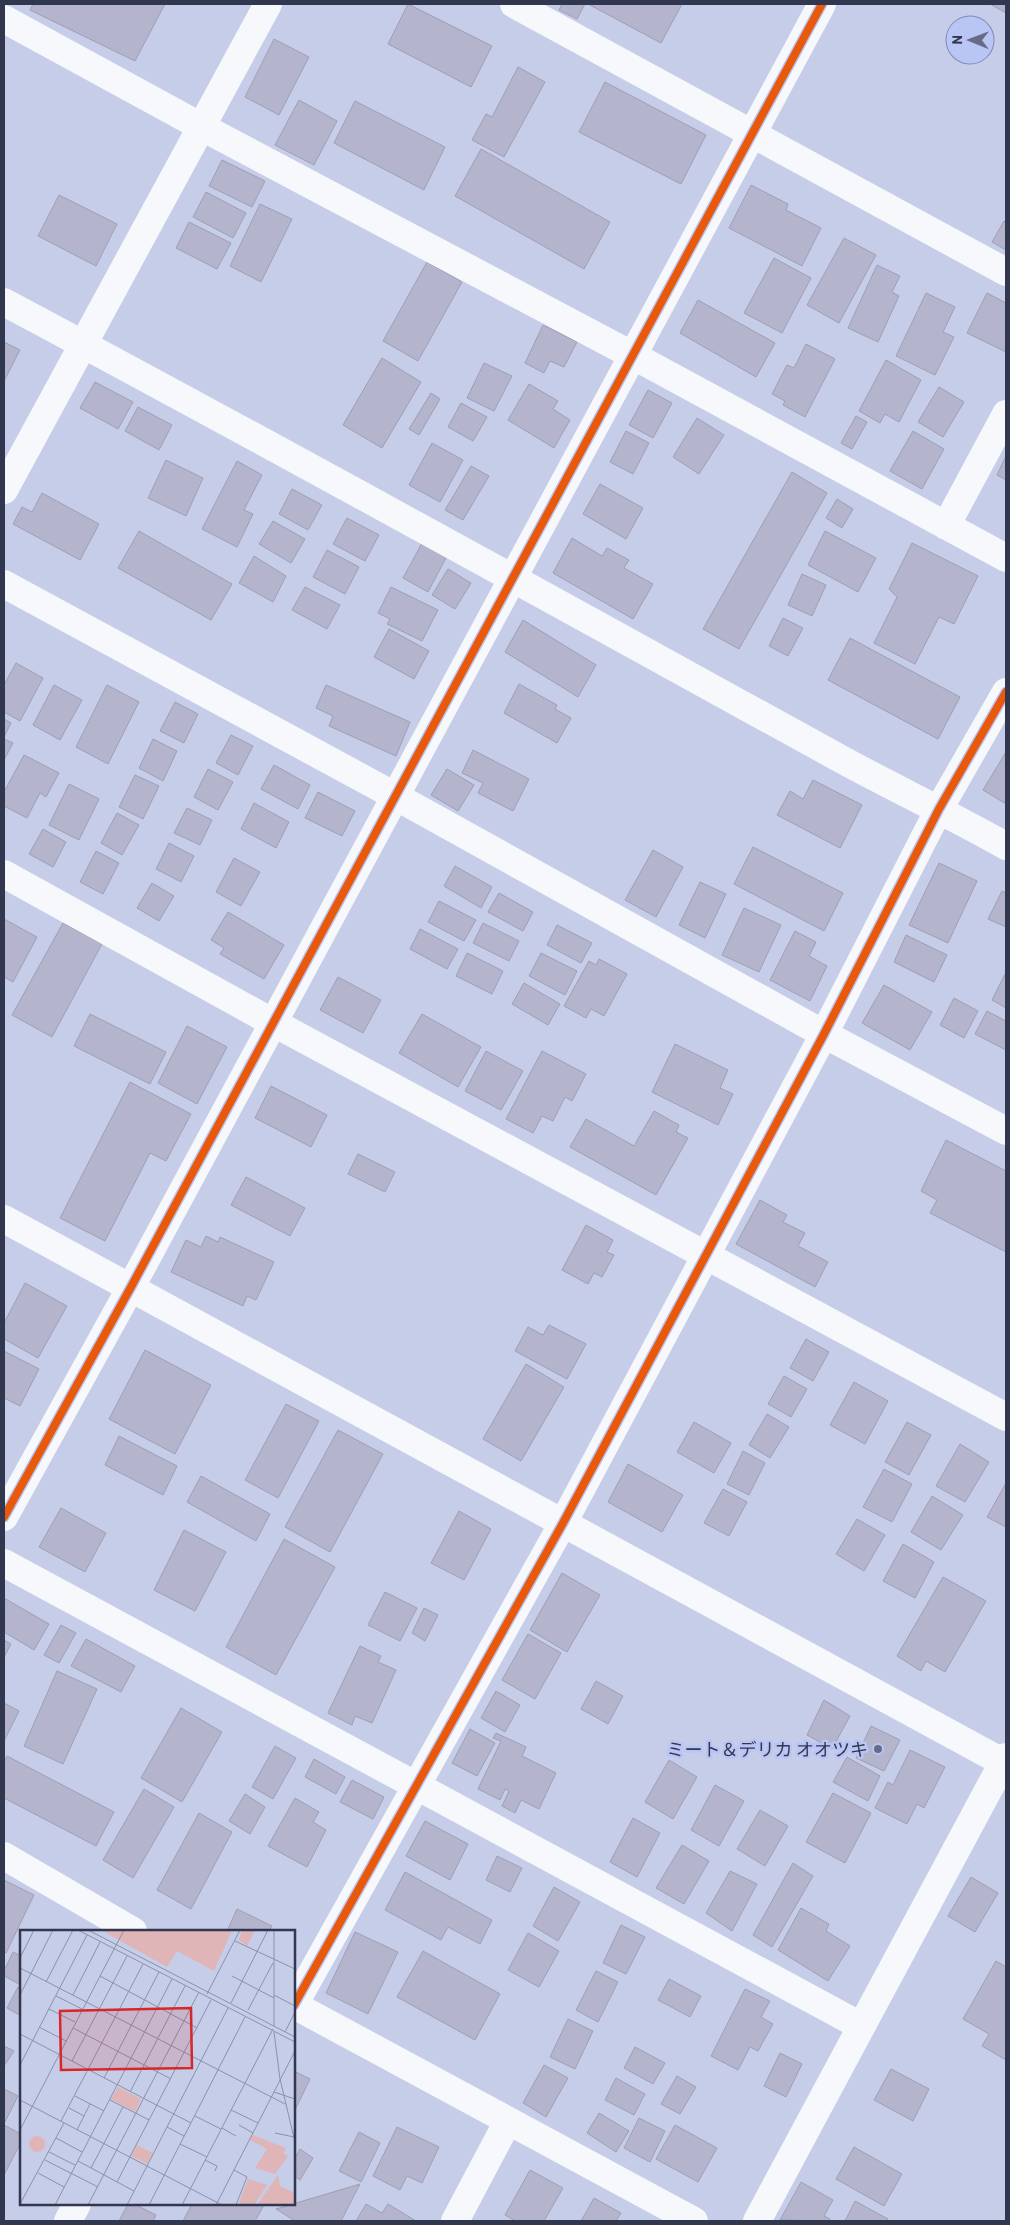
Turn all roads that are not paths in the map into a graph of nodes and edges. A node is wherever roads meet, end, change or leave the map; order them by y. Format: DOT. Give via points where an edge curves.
graph roads {
  1 [pos="268,4"];
  2 [pos="514,4"];
  3 [pos="822,4"];
  4 [pos="4,18"];
  5 [pos="200,126"];
  6 [pos="752,133"];
  7 [pos="1006,272"];
  8 [pos="4,302"];
  9 [pos="82,344"];
  10 [pos="632,355"];
  11 [pos="1006,414"];
  12 [pos="4,490"];
  13 [pos="946,526"];
  14 [pos="1006,558"];
  15 [pos="512,577"];
  16 [pos="4,584"];
  17 [pos="1006,692"];
  18 [pos="395,796"];
  19 [pos="939,809"];
  20 [pos="1006,846"];
  21 [pos="4,874"];
  22 [pos="272,1022"];
  23 [pos="824,1034"];
  24 [pos="1006,1131"];
  25 [pos="4,1219"];
  26 [pos="706,1255"];
  27 [pos="131,1287"];
  28 [pos="1006,1417"];
  29 [pos="4,1517"];
  30 [pos="563,1523"];
  31 [pos="4,1563"];
  32 [pos="1005,1761"];
  33 [pos="415,1786"];
  34 [pos="4,1856"];
  35 [pos="131,1930"];
  36 [pos="295,2003"];
  37 [pos="295,2006"];
  38 [pos="861,2026"];
  39 [pos="508,2121"];
  40 [pos="77,2205"];
  41 [pos="68,2221"];
  42 [pos="455,2221"];
  43 [pos="694,2221"];
  44 [pos="757,2221"];
  1 -- 5 [label="street"];
  2 -- 6 [label="street"];
  3 -- 6 [label="street"];
  4 -- 5 [label="street"];
  5 -- 9 [label="street"];
  5 -- 10 [label="street"];
  6 -- 7 [label="street"];
  6 -- 10 [label="street"];
  8 -- 9 [label="street"];
  9 -- 12 [label="street"];
  9 -- 15 [label="street"];
  10 -- 13 [label="street"];
  10 -- 15 [label="street"];
  11 -- 13 [label="street"];
  13 -- 14 [label="street"];
  15 -- 18 [label="street"];
  15 -- 19 [label="street" via="843,760"];
  16 -- 18 [label="street"];
  17 -- 19 [label="street"];
  18 -- 22 [label="street"];
  18 -- 23 [label="street"];
  19 -- 20 [label="street"];
  19 -- 23 [label="street"];
  21 -- 22 [label="street"];
  22 -- 26 [label="street"];
  22 -- 27 [label="street"];
  23 -- 24 [label="street"];
  23 -- 26 [label="street"];
  25 -- 27 [label="street"];
  26 -- 28 [label="street"];
  26 -- 30 [label="street"];
  27 -- 29 [label="street"];
  27 -- 30 [label="street"];
  30 -- 32 [label="street"];
  30 -- 33 [label="street"];
  31 -- 33 [label="street"];
  32 -- 38 [label="street"];
  33 -- 36 [label="street"];
  33 -- 38 [label="street"];
  34 -- 35 [label="street"];
  37 -- 39 [label="street"];
  38 -- 44 [label="street"];
  39 -- 42 [label="street"];
  39 -- 43 [label="street"];
  40 -- 41 [label="street"];
}
